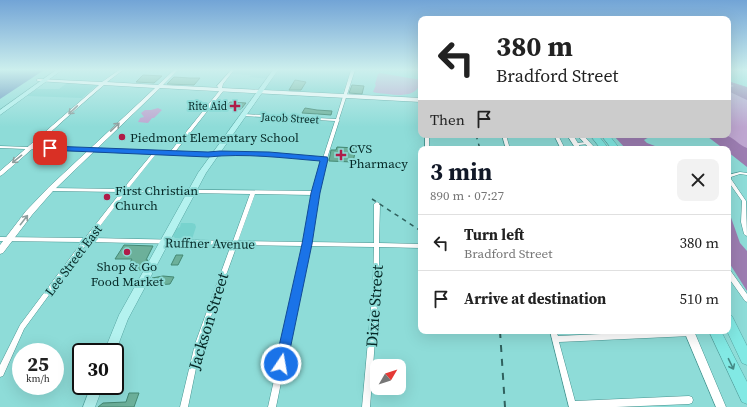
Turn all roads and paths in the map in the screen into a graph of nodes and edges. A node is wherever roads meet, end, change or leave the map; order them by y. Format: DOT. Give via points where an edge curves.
graph roads {
  1 [pos="28,89"];
  2 [pos="29,89"];
  3 [pos="96,89"];
  4 [pos="156,89"];
  5 [pos="220,89"];
  6 [pos="237,89"];
  7 [pos="262,89"];
  8 [pos="347,89"];
  9 [pos="260,92"];
  10 [pos="346,96"];
  11 [pos="418,100"];
  12 [pos="0,109"];
  13 [pos="0,113"];
  14 [pos="243,115"];
  15 [pos="338,120"];
  16 [pos="583,138"];
  17 [pos="596,138"];
  18 [pos="607,138"];
  19 [pos="588,143"];
  20 [pos="578,146"];
  21 [pos="590,146"];
  22 [pos="603,146"];
  23 [pos="614,146"];
  24 [pos="0,147"];
  25 [pos="31,148"];
  26 [pos="91,150"];
  27 [pos="155,153"];
  28 [pos="172,153"];
  29 [pos="216,153"];
  30 [pos="324,159"];
  31 [pos="0,174"];
  32 [pos="747,174"];
  33 [pos="731,175"];
  34 [pos="731,181"];
  35 [pos="51,189"];
  36 [pos="126,190"];
  37 [pos="192,191"];
  38 [pos="253,192"];
  39 [pos="316,193"];
  40 [pos="377,204"];
  41 [pos="747,234"];
  42 [pos="0,239"];
  43 [pos="9,239"];
  44 [pos="88,241"];
  45 [pos="163,243"];
  46 [pos="234,243"];
  47 [pos="307,244"];
  48 [pos="377,245"];
  49 [pos="418,246"];
  50 [pos="0,251"];
  51 [pos="731,276"];
  52 [pos="746,299"];
  53 [pos="731,326"];
  54 [pos="554,334"];
  55 [pos="651,334"];
  56 [pos="691,334"];
  57 [pos="716,334"];
  58 [pos="555,339"];
  59 [pos="113,343"];
  60 [pos="747,359"];
  61 [pos="0,373"];
  62 [pos="94,395"];
  63 [pos="747,397"];
  64 [pos="689,400"];
  65 [pos="573,406"];
  66 [pos="89,407"];
  67 [pos="184,407"];
  68 [pos="272,407"];
  69 [pos="366,407"];
  70 [pos="721,407"];
  1 -- 12 [label="main road"];
  2 -- 13 [label="main road"];
  3 -- 25 [label="street, one-way"];
  26 -- 4 [label="street, one-way"];
  5 -- 28 [label="street"];
  6 -- 9 [label="street"];
  7 -- 9 [label="main road"];
  8 -- 10 [label="street"];
  9 -- 10 [label="street"];
  9 -- 14 [label="main road"];
  10 -- 11 [label="street"];
  10 -- 15 [label="street"];
  14 -- 15 [label="street, Jacob Street"];
  14 -- 29 [label="main road"];
  15 -- 30 [label="street"];
  16 -- 19 [label="street"];
  17 -- 22 [label="highway"];
  18 -- 23 [label="highway"];
  19 -- 20 [label="street" via="579,143"];
  19 -- 21 [label="street"];
  24 -- 25 [label="street"];
  25 -- 26 [label="street"];
  25 -- 31 [label="street, one-way"];
  26 -- 27 [label="street"];
  26 -- 35 [label="street"];
  27 -- 28 [label="street"];
  27 -- 36 [label="street, Lee Street East"];
  28 -- 29 [label="street"];
  29 -- 30 [label="street"];
  29 -- 37 [label="main road"];
  30 -- 39 [label="street"];
  32 -- 33 [label="street"];
  34 -- 41 [label="street" via="744,202"];
  35 -- 36 [label="street"];
  43 -- 35 [label="street, one-way"];
  36 -- 37 [label="street"];
  36 -- 44 [label="street, Lee Street East"];
  37 -- 38 [label="street"];
  37 -- 45 [label="main road"];
  38 -- 39 [label="street"];
  38 -- 46 [label="street, Jackson Street"];
  39 -- 47 [label="street"];
  40 -- 48 [label="street, Dixie Street"];
  42 -- 43 [label="street, Ruffner Avenue"];
  43 -- 44 [label="street, Ruffner Avenue"];
  43 -- 50 [label="street"];
  44 -- 45 [label="street, Ruffner Avenue"];
  44 -- 61 [label="street, Lee Street East" via="22,327"];
  45 -- 46 [label="street, Ruffner Avenue"];
  45 -- 59 [label="main road" via="122,318"];
  46 -- 47 [label="street, Ruffner Avenue"];
  46 -- 67 [label="street, Jackson Street" via="198,344"];
  47 -- 48 [label="street, Ruffner Avenue"];
  47 -- 68 [label="street"];
  48 -- 49 [label="street, Ruffner Avenue"];
  48 -- 69 [label="street, Dixie Street"];
  51 -- 52 [label="street"];
  53 -- 60 [label="highway"];
  54 -- 58 [label="street"];
  55 -- 58 [label="street"];
  56 -- 70 [label="street"];
  57 -- 63 [label="highway, one-way"];
  58 -- 65 [label="street"];
  62 -- 66 [label="main road"];
  64 -- 65 [label="street"];
}
